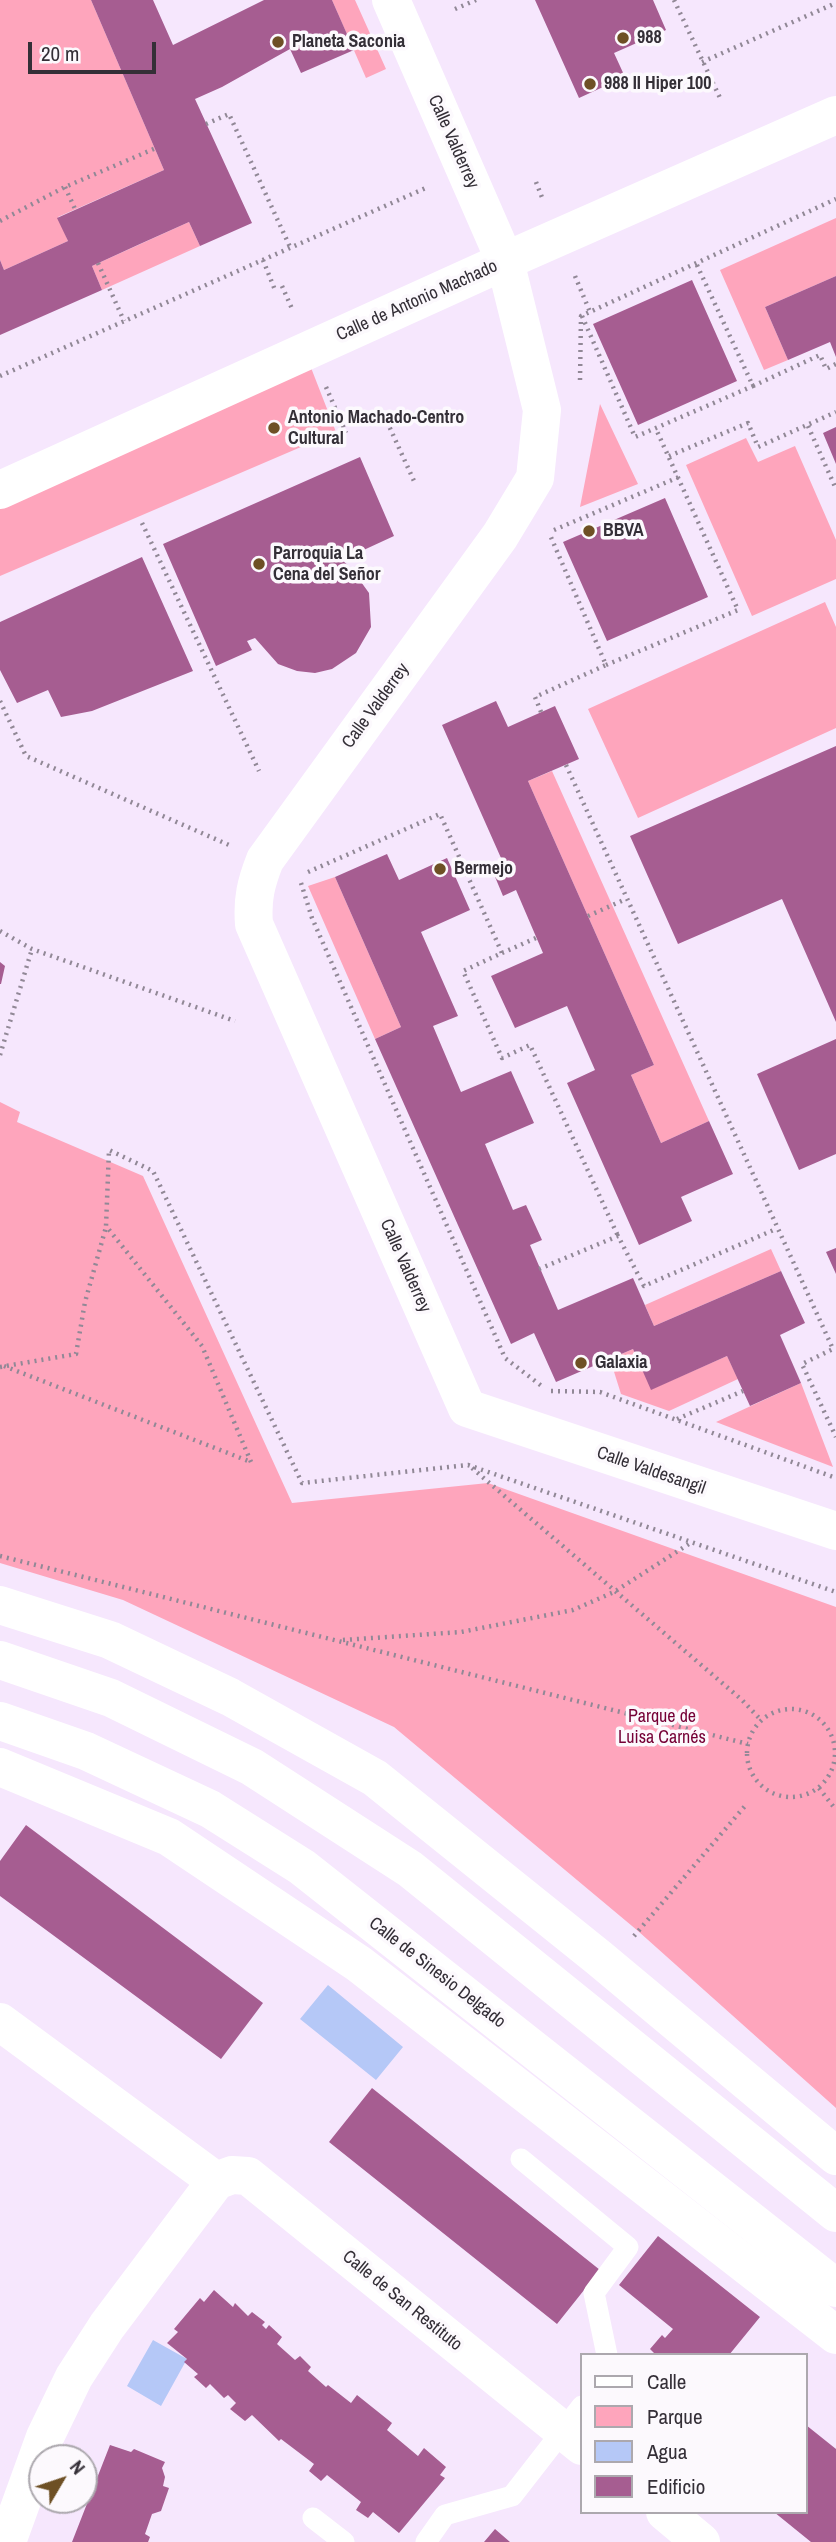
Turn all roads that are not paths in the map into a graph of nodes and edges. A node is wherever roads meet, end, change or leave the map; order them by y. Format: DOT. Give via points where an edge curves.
graph roads {
  1 [pos="391,0"];
  2 [pos="836,115"];
  3 [pos="505,261"];
  4 [pos="0,490"];
  5 [pos="467,1408"];
  6 [pos="836,1531"];
  7 [pos="0,1605"];
  8 [pos="0,1660"];
  9 [pos="0,1720"];
  10 [pos="0,1767"];
  11 [pos="0,2022"];
  12 [pos="836,2156"];
  13 [pos="520,2159"];
  14 [pos="216,2181"];
  15 [pos="836,2213"];
  16 [pos="836,2288"];
  17 [pos="836,2335"];
  18 [pos="607,2353"];
  19 [pos="576,2427"];
  20 [pos="667,2514"];
  21 [pos="313,2518"];
  22 [pos="7,2542"];
  23 [pos="344,2542"];
  24 [pos="426,2542"];
  25 [pos="701,2542"];
  1 -- 3 [label="street, Calle Valderrey"];
  2 -- 3 [label="street, Calle de Antonio Machado"];
  3 -- 4 [label="street, Calle de Antonio Machado"];
  3 -- 5 [label="street, Calle Valderrey" via="542,410 535,478 500,536 265,860 252,903 254,924"];
  5 -- 6 [label="street, Calle Valdesangil"];
  7 -- 12 [label="street" via="110,1640 230,1697 375,1777"];
  8 -- 15 [label="street" via="111,1698 252,1767 410,1869"];
  9 -- 16 [label="street, Calle de Sinesio Delgado" via="86,1751 210,1810 302,1867"];
  10 -- 17 [label="street" via="169,1837 359,1964"];
  11 -- 14 [label="street"];
  13 -- 18 [label="lane" via="628,2247 594,2293"];
  14 -- 19 [label="street, Calle de San Restituto" via="248,2176"];
  14 -- 22 [label="street" via="74,2377"];
  19 -- 24 [label="lane" via="512,2496 445,2515"];
  20 -- 25 [label="street"];
  21 -- 23 [label="lane"];
}
